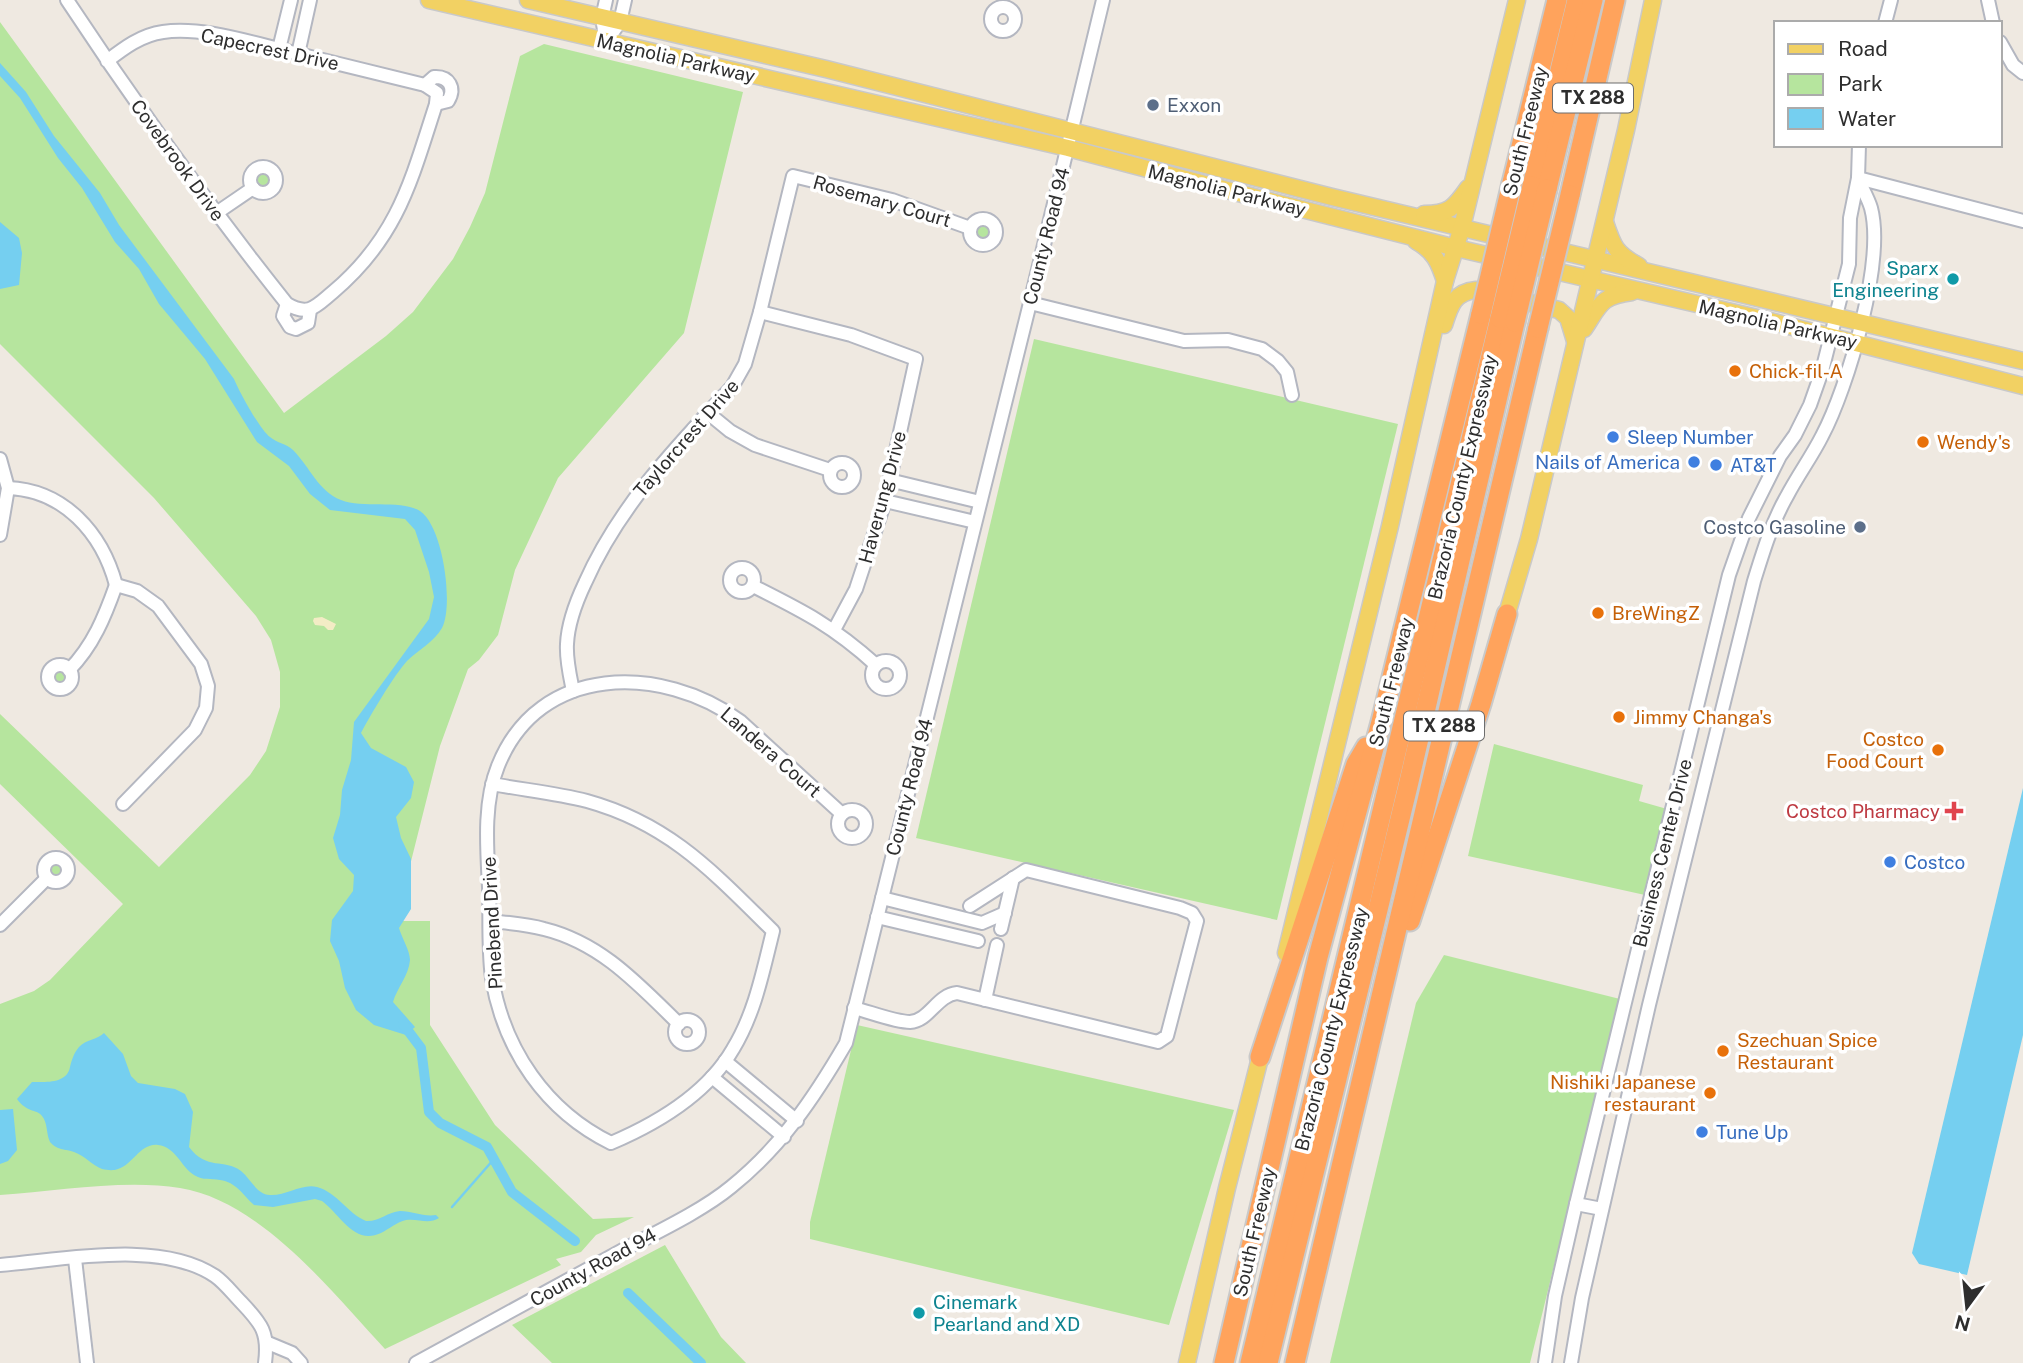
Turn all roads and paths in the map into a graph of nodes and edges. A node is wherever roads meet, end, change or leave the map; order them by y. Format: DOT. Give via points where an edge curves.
graph roads {
  1 [pos="67,0"];
  2 [pos="291,0"];
  3 [pos="310,0"];
  4 [pos="429,0"];
  5 [pos="528,0"];
  6 [pos="606,0"];
  7 [pos="625,0"];
  8 [pos="1103,0"];
  9 [pos="1517,0"];
  10 [pos="1557,0"];
  11 [pos="1577,0"];
  12 [pos="1593,0"];
  13 [pos="1615,0"];
  14 [pos="1653,0"];
  15 [pos="1891,0"];
  16 [pos="1988,0"];
  17 [pos="602,18"];
  18 [pos="1886,21"];
  19 [pos="1993,21"];
  20 [pos="620,22"];
  21 [pos="606,42"];
  22 [pos="2002,48"];
  23 [pos="279,50"];
  24 [pos="298,54"];
  25 [pos="107,61"];
  26 [pos="2023,73"];
  27 [pos="845,74"];
  28 [pos="841,96"];
  29 [pos="1072,131"];
  30 [pos="1859,147"];
  31 [pos="1068,148"];
  32 [pos="793,176"];
  33 [pos="1254,177"];
  34 [pos="1858,178"];
  35 [pos="1188,180"];
  36 [pos="1473,180"];
  37 [pos="253,188"];
  38 [pos="1540,188"];
  39 [pos="215,214"];
  40 [pos="1406,214"];
  41 [pos="1605,221"];
  42 [pos="2023,221"];
  43 [pos="1462,227"];
  44 [pos="970,228"];
  45 [pos="1401,234"];
  46 [pos="1456,248"];
  47 [pos="1595,260"];
  48 [pos="1653,273"];
  49 [pos="1590,280"];
  50 [pos="1445,281"];
  51 [pos="1641,291"];
  52 [pos="1030,303"];
  53 [pos="298,308"];
  54 [pos="760,312"];
  55 [pos="1499,318"];
  56 [pos="1837,318"];
  57 [pos="1860,324"];
  58 [pos="1833,337"];
  59 [pos="1855,342"];
  60 [pos="1576,343"];
  61 [pos="1427,359"];
  62 [pos="2023,361"];
  63 [pos="2023,386"];
  64 [pos="1292,395"];
  65 [pos="708,413"];
  66 [pos="0,459"];
  67 [pos="830,470"];
  68 [pos="889,480"];
  69 [pos="8,488"];
  70 [pos="885,500"];
  71 [pos="980,502"];
  72 [pos="975,522"];
  73 [pos="0,535"];
  74 [pos="1729,575"];
  75 [pos="1754,581"];
  76 [pos="116,585"];
  77 [pos="752,586"];
  78 [pos="1507,614"];
  79 [pos="834,630"];
  80 [pos="876,665"];
  81 [pos="69,670"];
  82 [pos="573,691"];
  83 [pos="1381,722"];
  84 [pos="492,784"];
  85 [pos="1677,791"];
  86 [pos="1700,796"];
  87 [pos="123,804"];
  88 [pos="842,814"];
  89 [pos="47,878"];
  90 [pos="1013,878"];
  91 [pos="882,898"];
  92 [pos="970,906"];
  93 [pos="1004,913"];
  94 [pos="877,917"];
  95 [pos="490,921"];
  96 [pos="982,923"];
  97 [pos="0,925"];
  98 [pos="1001,929"];
  99 [pos="978,940"];
  100 [pos="997,946"];
  101 [pos="993,961"];
  102 [pos="1627,994"];
  103 [pos="985,1000"];
  104 [pos="1649,1005"];
  105 [pos="854,1008"];
  106 [pos="679,1024"];
  107 [pos="1260,1057"];
  108 [pos="725,1061"];
  109 [pos="712,1077"];
  110 [pos="797,1121"];
  111 [pos="1350,1123"];
  112 [pos="784,1137"];
  113 [pos="1576,1204"];
  114 [pos="1602,1209"];
  115 [pos="75,1259"];
  116 [pos="0,1265"];
  117 [pos="268,1343"];
  118 [pos="1545,1359"];
  119 [pos="1571,1361"];
  120 [pos="86,1363"];
  121 [pos="265,1363"];
  122 [pos="302,1363"];
  123 [pos="416,1363"];
  124 [pos="1187,1363"];
  125 [pos="1224,1363"];
  126 [pos="1250,1363"];
  127 [pos="1268,1363"];
  128 [pos="1295,1363"];
  1 -- 25 [label="street, Covebrook Drive"];
  2 -- 23 [label="street"];
  3 -- 24 [label="street"];
  4 -- 21 [label="main road, Magnolia Parkway"];
  5 -- 17 [label="main road, Magnolia Parkway"];
  6 -- 17 [label="street"];
  7 -- 20 [label="street"];
  8 -- 29 [label="street, County Road 94"];
  9 -- 36 [label="main road"];
  10 -- 55 [label="highway, South Freeway / TX 288, bridge" via="1512,183"];
  11 -- 38 [label="highway, Brazoria County Expressway"];
  12 -- 38 [label="highway, Brazoria County Expressway"];
  13 -- 111 [label="highway, TX 288, bridge"];
  14 -- 41 [label="main road"];
  15 -- 18 [label="street"];
  16 -- 19 [label="street"];
  17 -- 20 [label="main road, Magnolia Parkway"];
  17 -- 21 [label="street"];
  20 -- 21 [label="street"];
  20 -- 27 [label="main road, Magnolia Parkway"];
  21 -- 28 [label="main road, Magnolia Parkway"];
  22 -- 26 [label="street"];
  23 -- 24 [label="street, Capecrest Drive"];
  23 -- 25 [label="street, Capecrest Drive" via="234,38 172,31 135,41"];
  24 -- 53 [label="street, Capecrest Drive" via="425,85 440,76 452,89 448,101 436,99 408,189 386,234 355,272"];
  25 -- 39 [label="street, Covebrook Drive"];
  27 -- 28 [label="main road"];
  27 -- 29 [label="main road, Magnolia Parkway"];
  28 -- 31 [label="main road, Magnolia Parkway"];
  29 -- 31 [label="street, County Road 94"];
  29 -- 33 [label="main road, Magnolia Parkway"];
  30 -- 34 [label="street"];
  31 -- 35 [label="main road, Magnolia Parkway"];
  31 -- 52 [label="street, County Road 94"];
  32 -- 44 [label="street, Rosemary Court" via="892,200"];
  32 -- 54 [label="street, Taylorcrest Drive"];
  33 -- 35 [label="main road" via="1240,184"];
  33 -- 40 [label="main road, Magnolia Parkway"];
  34 -- 42 [label="street"];
  34 -- 56 [label="street, Business Center Drive" via="1850,218 1849,264"];
  34 -- 57 [label="street, Business Center Drive" via="1871,208 1875,252"];
  35 -- 45 [label="main road, Magnolia Parkway"];
  36 -- 40 [label="main road" via="1448,211"];
  36 -- 43 [label="main road"];
  37 -- 39 [label="street"];
  38 -- 55 [label="highway, Brazoria County Expressway, bridge"];
  39 -- 53 [label="street, Covebrook Drive"];
  40 -- 43 [label="main road, Magnolia Parkway"];
  41 -- 47 [label="main road"];
  41 -- 48 [label="main road" via="1613,248"];
  43 -- 46 [label="main road"];
  43 -- 47 [label="main road, Magnolia Parkway"];
  45 -- 46 [label="main road, Magnolia Parkway"];
  45 -- 50 [label="main road" via="1428,248 1439,261"];
  46 -- 49 [label="main road, Magnolia Parkway"];
  46 -- 50 [label="main road"];
  47 -- 48 [label="main road, Magnolia Parkway"];
  47 -- 49 [label="main road"];
  48 -- 56 [label="main road, Magnolia Parkway"];
  49 -- 51 [label="main road, Magnolia Parkway"];
  49 -- 60 [label="main road"];
  50 -- 61 [label="main road"];
  51 -- 58 [label="main road, Magnolia Parkway"];
  51 -- 60 [label="main road" via="1604,299"];
  52 -- 64 [label="street" via="1184,341 1228,341 1262,349 1287,372"];
  52 -- 71 [label="street, County Road 94"];
  54 -- 65 [label="street, Taylorcrest Drive" via="741,374"];
  54 -- 68 [label="street, Haverung Drive" via="851,335 916,359"];
  55 -- 83 [label="highway, South Freeway / TX 288"];
  55 -- 126 [label="highway, Brazoria County Expressway"];
  55 -- 127 [label="highway, Brazoria County Expressway" via="1411,773"];
  56 -- 57 [label="main road, Magnolia Parkway"];
  56 -- 58 [label="street, Business Center Drive"];
  57 -- 59 [label="street, Business Center Drive"];
  57 -- 62 [label="main road, Magnolia Parkway"];
  58 -- 59 [label="main road, Magnolia Parkway"];
  58 -- 74 [label="street, Business Center Drive" via="1810,405 1762,489"];
  59 -- 63 [label="main road, Magnolia Parkway"];
  59 -- 75 [label="street, Business Center Drive" via="1823,436 1785,499"];
  60 -- 61 [label="main road" via="1568,317 1559,310 1465,291 1449,308"];
  60 -- 78 [label="main road"];
  61 -- 107 [label="main road"];
  65 -- 67 [label="street" via="755,445"];
  65 -- 82 [label="street, Taylorcrest Drive" via="638,492 590,572 569,625 568,667"];
  66 -- 69 [label="street"];
  68 -- 70 [label="street, Haverung Drive"];
  68 -- 71 [label="street"];
  69 -- 73 [label="street"];
  69 -- 76 [label="street" via="45,495 70,511 102,545"];
  70 -- 72 [label="street"];
  70 -- 79 [label="street, Haverung Drive" via="856,589"];
  71 -- 72 [label="street, County Road 94"];
  72 -- 91 [label="street, County Road 94"];
  74 -- 75 [label="street"];
  74 -- 85 [label="street, Business Center Drive"];
  75 -- 86 [label="street, Business Center Drive"];
  76 -- 81 [label="street" via="104,619"];
  76 -- 87 [label="street" via="137,591 158,606 201,664 208,686 206,708 195,730"];
  77 -- 79 [label="street"];
  78 -- 111 [label="highway"];
  79 -- 80 [label="street"];
  82 -- 84 [label="street, Pinebend Drive" via="526,723 505,752"];
  82 -- 88 [label="street, Landera Court" via="644,682 705,699 740,722"];
  83 -- 107 [label="highway" via="1356,764"];
  83 -- 125 [label="highway, South Freeway / TX 288" via="1318,957"];
  84 -- 95 [label="street, Pinebend Drive"];
  84 -- 108 [label="street" via="585,801 656,829 713,871 773,931 751,1009"];
  85 -- 86 [label="street"];
  85 -- 102 [label="street, Business Center Drive"];
  86 -- 104 [label="street, Business Center Drive"];
  89 -- 97 [label="street"];
  90 -- 92 [label="street"];
  90 -- 93 [label="street"];
  90 -- 103 [label="street" via="1026,870 1180,908 1197,921 1167,1036 1158,1042"];
  91 -- 94 [label="street, County Road 94"];
  91 -- 96 [label="street"];
  93 -- 96 [label="street"];
  93 -- 98 [label="street"];
  94 -- 99 [label="street"];
  94 -- 105 [label="street, County Road 94"];
  95 -- 106 [label="street" via="542,928 587,945 623,970"];
  95 -- 109 [label="street, Pinebend Drive" via="495,994 513,1045 553,1102 585,1130 611,1143 658,1120"];
  96 -- 99 [label="street"];
  99 -- 101 [label="street"];
  100 -- 101 [label="street"];
  101 -- 103 [label="street"];
  102 -- 104 [label="street"];
  102 -- 113 [label="street, Business Center Drive"];
  103 -- 105 [label="street" via="947,994 919,1020 909,1022"];
  104 -- 114 [label="street, Business Center Drive"];
  105 -- 110 [label="street, County Road 94" via="845,1043"];
  107 -- 124 [label="main road"];
  108 -- 109 [label="street"];
  108 -- 110 [label="street"];
  109 -- 112 [label="street"];
  110 -- 112 [label="street, County Road 94"];
  111 -- 128 [label="highway, TX 288"];
  112 -- 123 [label="street, County Road 94" via="729,1189"];
  113 -- 114 [label="street"];
  113 -- 118 [label="street, Business Center Drive"];
  114 -- 119 [label="street, Business Center Drive"];
  115 -- 116 [label="street"];
  115 -- 117 [label="street" via="130,1253 195,1265 217,1277 260,1322"];
  115 -- 120 [label="street"];
  117 -- 121 [label="street"];
  117 -- 122 [label="street" via="292,1353"];
  118 -- 119 [label="street"];
}
